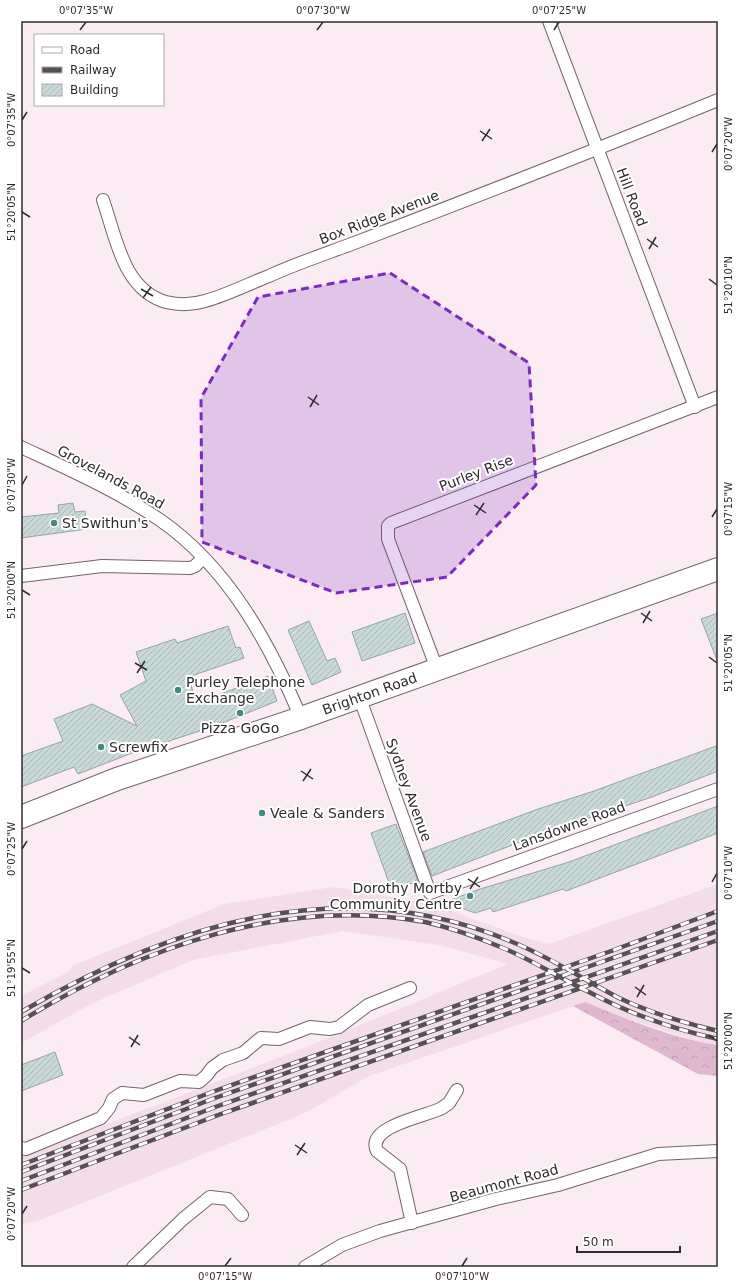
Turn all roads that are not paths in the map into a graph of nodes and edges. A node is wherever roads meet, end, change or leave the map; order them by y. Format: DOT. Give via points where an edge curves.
graph roads {
  1 [pos="549,21"];
  2 [pos="718,100"];
  3 [pos="598,150"];
  4 [pos="103,200"];
  5 [pos="718,397"];
  6 [pos="695,407"];
  7 [pos="21,447"];
  8 [pos="203,558"];
  9 [pos="718,569"];
  10 [pos="21,576"];
  11 [pos="437,669"];
  12 [pos="359,696"];
  13 [pos="301,718"];
  14 [pos="718,789"];
  15 [pos="21,817"];
  16 [pos="430,893"];
  17 [pos="410,988"];
  18 [pos="456,1090"];
  19 [pos="21,1148"];
  20 [pos="718,1151"];
  21 [pos="242,1215"];
  22 [pos="412,1223"];
  23 [pos="133,1267"];
  24 [pos="305,1267"];
  1 -- 3 [label="street, Hill Road"];
  2 -- 3 [label="street, Box Ridge Avenue"];
  3 -- 4 [label="street, Box Ridge Avenue" via="193,304 167,302 149,294 132,279"];
  3 -- 6 [label="street, Hill Road"];
  5 -- 6 [label="street, Purley Rise"];
  6 -- 11 [label="street, Purley Rise" via="604,439 391,522 388,526 388,539"];
  7 -- 8 [label="street, Grovelands Road" via="140,507 162,521"];
  8 -- 10 [label="street" via="190,568 102,566"];
  8 -- 13 [label="street, Grovelands Road" via="252,620 284,676"];
  9 -- 11 [label="highway, Brighton Road"];
  11 -- 12 [label="highway, Brighton Road"];
  12 -- 13 [label="highway, Brighton Road"];
  12 -- 16 [label="street, Sydney Avenue"];
  13 -- 15 [label="highway, Brighton Road" via="118,779"];
  14 -- 16 [label="street, Lansdowne Road"];
  17 -- 19 [label="street" via="368,1005 339,1027 310,1027 279,1039 261,1038 243,1053 223,1060 199,1082 180,1081 144,1095 122,1093 114,1099 101,1118 26,1149"];
  18 -- 22 [label="street" via="449,1103 442,1108 390,1127 381,1133 376,1142 378,1151 400,1169"];
  20 -- 22 [label="street, Beaumont Road" via="658,1154 558,1185 496,1199"];
  21 -- 23 [label="street" via="228,1199 210,1197"];
  22 -- 24 [label="street, Beaumont Road" via="342,1245"];
}
